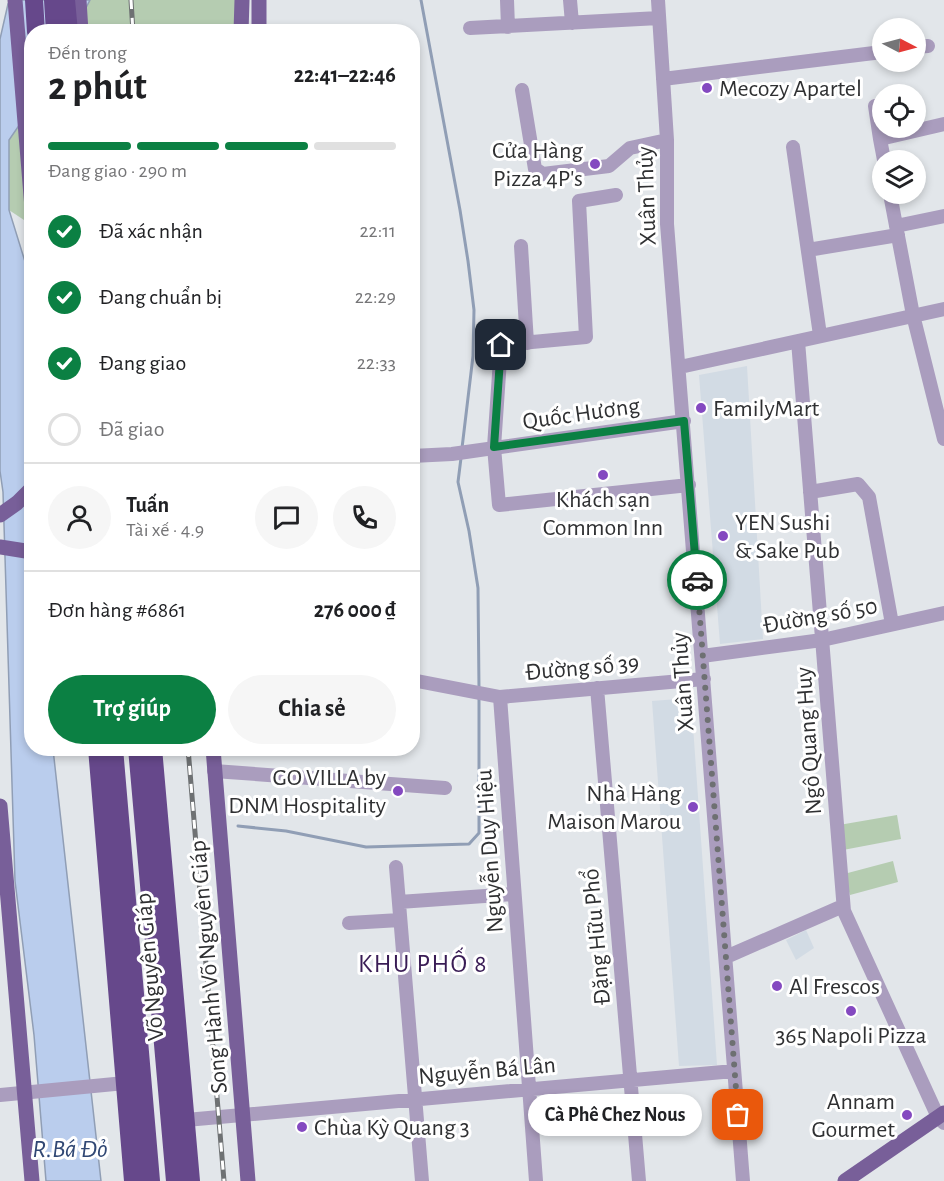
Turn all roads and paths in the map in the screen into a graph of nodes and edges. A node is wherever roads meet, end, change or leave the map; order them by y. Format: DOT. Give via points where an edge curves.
graph roads {
  1 [pos="15,0"];
  2 [pos="34,0"];
  3 [pos="52,0"];
  4 [pos="66,0"];
  5 [pos="79,0"];
  6 [pos="242,0"];
  7 [pos="259,0"];
  8 [pos="507,0"];
  9 [pos="570,0"];
  10 [pos="658,0"];
  11 [pos="659,18"];
  12 [pos="572,22"];
  13 [pos="36,24"];
  14 [pos="54,24"];
  15 [pos="68,24"];
  16 [pos="80,24"];
  17 [pos="241,24"];
  18 [pos="259,24"];
  19 [pos="508,27"];
  20 [pos="470,28"];
  21 [pos="872,52"];
  22 [pos="663,79"];
  23 [pos="522,90"];
  24 [pos="24,110"];
  25 [pos="944,124"];
  26 [pos="880,139"];
  27 [pos="667,140"];
  28 [pos="793,147"];
  29 [pos="882,150"];
  30 [pos="616,195"];
  31 [pos="892,204"];
  32 [pos="944,216"];
  33 [pos="897,231"];
  34 [pos="521,246"];
  35 [pos="808,250"];
  36 [pos="944,309"];
  37 [pos="913,315"];
  38 [pos="820,335"];
  39 [pos="798,341"];
  40 [pos="527,343"];
  41 [pos="680,367"];
  42 [pos="684,421"];
  43 [pos="944,439"];
  44 [pos="494,447"];
  45 [pos="420,456"];
  46 [pos="689,485"];
  47 [pos="810,492"];
  48 [pos="24,495"];
  49 [pos="1,513"];
  50 [pos="0,546"];
  51 [pos="24,550"];
  52 [pos="944,613"];
  53 [pos="892,624"];
  54 [pos="822,640"];
  55 [pos="702,656"];
  56 [pos="704,679"];
  57 [pos="420,681"];
  58 [pos="597,688"];
  59 [pos="495,695"];
  60 [pos="98,756"];
  61 [pos="115,756"];
  62 [pos="138,756"];
  63 [pos="154,756"];
  64 [pos="213,756"];
  65 [pos="214,771"];
  66 [pos="445,788"];
  67 [pos="0,806"];
  68 [pos="396,867"];
  69 [pos="514,894"];
  70 [pos="399,902"];
  71 [pos="843,906"];
  72 [pos="400,920"];
  73 [pos="349,923"];
  74 [pos="726,957"];
  75 [pos="735,1071"];
  76 [pos="631,1080"];
  77 [pos="125,1083"];
  78 [pos="529,1089"];
  79 [pos="30,1092"];
  80 [pos="0,1095"];
  81 [pos="415,1099"];
  82 [pos="243,1115"];
  83 [pos="942,1118"];
  84 [pos="186,1120"];
  85 [pos="32,1181"];
  86 [pos="133,1181"];
  87 [pos="151,1181"];
  88 [pos="175,1181"];
  89 [pos="191,1181"];
  90 [pos="248,1181"];
  91 [pos="422,1181"];
  92 [pos="536,1181"];
  93 [pos="639,1181"];
  94 [pos="743,1181"];
  95 [pos="845,1181"];
  1 -- 24 [label="main road"];
  2 -- 13 [label="highway"];
  3 -- 14 [label="highway"];
  4 -- 15 [label="highway"];
  5 -- 16 [label="main road"];
  6 -- 17 [label="main road"];
  7 -- 18 [label="main road"];
  8 -- 19 [label="street"];
  9 -- 12 [label="street"];
  10 -- 11 [label="street, Xuân Thủy"];
  11 -- 12 [label="street"];
  11 -- 22 [label="street, Xuân Thủy"];
  12 -- 19 [label="street"];
  19 -- 20 [label="street"];
  21 -- 22 [label="street"];
  22 -- 27 [label="street, Xuân Thủy"];
  23 -- 27 [label="street" via="536,168 543,174 609,166 630,148"];
  25 -- 26 [label="street"];
  26 -- 29 [label="street"];
  27 -- 41 [label="street, Xuân Thủy" via="667,224"];
  28 -- 35 [label="street"];
  30 -- 40 [label="street" via="579,201 586,337"];
  31 -- 33 [label="street"];
  32 -- 33 [label="street"];
  33 -- 35 [label="street"];
  33 -- 37 [label="street"];
  34 -- 40 [label="street"];
  35 -- 38 [label="street"];
  36 -- 37 [label="street"];
  37 -- 38 [label="street"];
  37 -- 43 [label="street"];
  38 -- 39 [label="street"];
  39 -- 41 [label="street"];
  39 -- 47 [label="street, Ngô Quang Huy"];
  40 -- 44 [label="street" via="501,345"];
  41 -- 42 [label="street, Xuân Thủy"];
  42 -- 44 [label="street, Quốc Hương"];
  42 -- 46 [label="street, Xuân Thủy"];
  44 -- 45 [label="street, Quốc Hương"];
  44 -- 46 [label="street" via="499,505"];
  46 -- 55 [label="street, Xuân Thủy"];
  47 -- 53 [label="street" via="858,484 869,497"];
  47 -- 54 [label="street, Ngô Quang Huy"];
  48 -- 49 [label="main road"];
  50 -- 51 [label="main road"];
  52 -- 53 [label="street, Đường số 50"];
  53 -- 54 [label="street, Đường số 50"];
  54 -- 55 [label="street, Đường số 50"];
  54 -- 71 [label="street, Ngô Quang Huy"];
  55 -- 56 [label="street, Xuân Thủy"];
  56 -- 58 [label="street, Đường số 39"];
  56 -- 74 [label="street, Xuân Thủy"];
  57 -- 59 [label="street, Đường số 39"];
  58 -- 59 [label="street, Đường số 39"];
  58 -- 76 [label="street, Đặng Hữu Phổ"];
  59 -- 69 [label="street, Nguyễn Duy Hiệu"];
  60 -- 77 [label="highway, Võ Nguyên Giáp"];
  61 -- 87 [label="highway, Võ Nguyên Giáp"];
  62 -- 88 [label="highway, Võ Nguyên Giáp"];
  63 -- 84 [label="highway, Võ Nguyên Giáp"];
  64 -- 65 [label="main road, Song Hành Võ Nguyên Giáp"];
  65 -- 66 [label="street"];
  65 -- 82 [label="main road, Song Hành Võ Nguyên Giáp"];
  67 -- 79 [label="main road"];
  68 -- 70 [label="street"];
  69 -- 70 [label="street"];
  69 -- 78 [label="street, Nguyễn Duy Hiệu"];
  70 -- 72 [label="street"];
  71 -- 74 [label="street"];
  71 -- 83 [label="street, Ngô Quang Huy"];
  72 -- 73 [label="street"];
  72 -- 81 [label="street"];
  74 -- 75 [label="street, Xuân Thủy"];
  75 -- 76 [label="street, Nguyễn Bá Lân"];
  75 -- 94 [label="street, Xuân Thủy"];
  76 -- 78 [label="street, Nguyễn Bá Lân"];
  76 -- 93 [label="street, Đặng Hữu Phổ"];
  77 -- 79 [label="street"];
  77 -- 86 [label="highway, Võ Nguyên Giáp"];
  78 -- 81 [label="street, Nguyễn Bá Lân"];
  78 -- 92 [label="street, Nguyễn Duy Hiệu"];
  79 -- 80 [label="street"];
  79 -- 85 [label="main road"];
  81 -- 82 [label="street, Nguyễn Bá Lân"];
  81 -- 91 [label="street"];
  82 -- 84 [label="street, Nguyễn Bá Lân"];
  82 -- 90 [label="main road, Song Hành Võ Nguyên Giáp"];
  83 -- 95 [label="main road"];
  84 -- 89 [label="highway, Võ Nguyên Giáp"];
}
